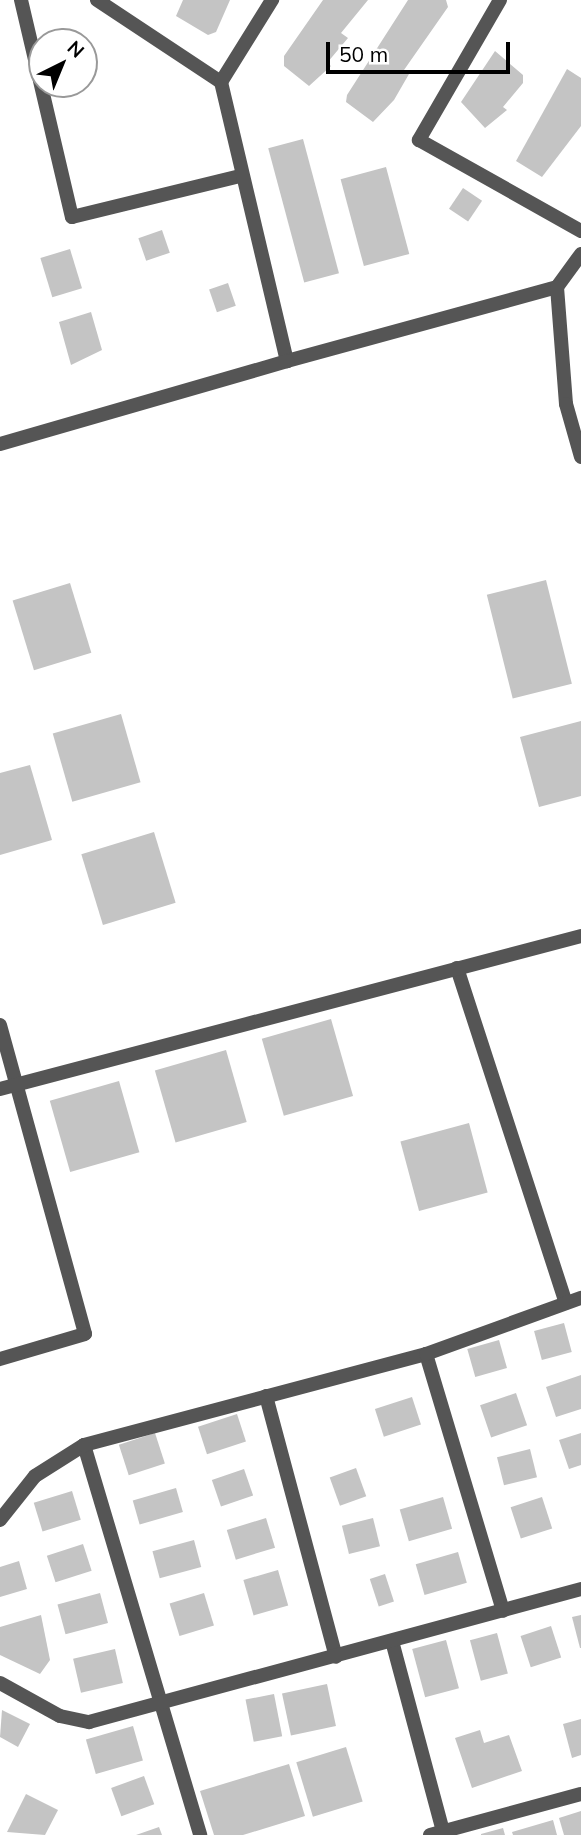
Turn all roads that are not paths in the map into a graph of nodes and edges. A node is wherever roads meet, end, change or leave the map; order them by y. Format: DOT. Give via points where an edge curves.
graph roads {
  1 [pos="21,0"];
  2 [pos="97,0"];
  3 [pos="272,0"];
  4 [pos="500,0"];
  5 [pos="221,82"];
  6 [pos="240,176"];
  7 [pos="581,231"];
  8 [pos="581,254"];
  9 [pos="557,287"];
  10 [pos="287,361"];
  11 [pos="0,444"];
  12 [pos="581,457"];
  13 [pos="581,936"];
  14 [pos="457,968"];
  15 [pos="0,1025"];
  16 [pos="16,1082"];
  17 [pos="0,1089"];
  18 [pos="581,1298"];
  19 [pos="566,1303"];
  20 [pos="426,1354"];
  21 [pos="0,1359"];
  22 [pos="266,1396"];
  23 [pos="84,1445"];
  24 [pos="0,1520"];
  25 [pos="581,1589"];
  26 [pos="503,1611"];
  27 [pos="392,1641"];
  28 [pos="336,1657"];
  29 [pos="0,1684"];
  30 [pos="161,1703"];
  31 [pos="581,1794"];
  32 [pos="439,1834"];
  33 [pos="200,1835"];
  1 -- 6 [label="street" via="72,217"];
  2 -- 5 [label="street"];
  3 -- 5 [label="street"];
  4 -- 7 [label="street" via="419,140"];
  5 -- 6 [label="street"];
  6 -- 10 [label="street"];
  8 -- 9 [label="street"];
  9 -- 10 [label="street"];
  9 -- 12 [label="street" via="566,404"];
  10 -- 11 [label="street"];
  13 -- 14 [label="street"];
  14 -- 16 [label="street"];
  14 -- 19 [label="street"];
  15 -- 16 [label="street"];
  16 -- 17 [label="street"];
  16 -- 21 [label="street" via="85,1334"];
  18 -- 19 [label="street"];
  19 -- 20 [label="street"];
  20 -- 22 [label="street"];
  20 -- 26 [label="street"];
  22 -- 23 [label="street"];
  22 -- 28 [label="street"];
  23 -- 24 [label="street" via="35,1476"];
  23 -- 30 [label="street"];
  25 -- 26 [label="street"];
  26 -- 27 [label="street"];
  27 -- 28 [label="street"];
  27 -- 32 [label="street"];
  28 -- 30 [label="street"];
  29 -- 30 [label="street" via="60,1716 89,1721"];
  30 -- 33 [label="street"];
  31 -- 32 [label="street"];
}
